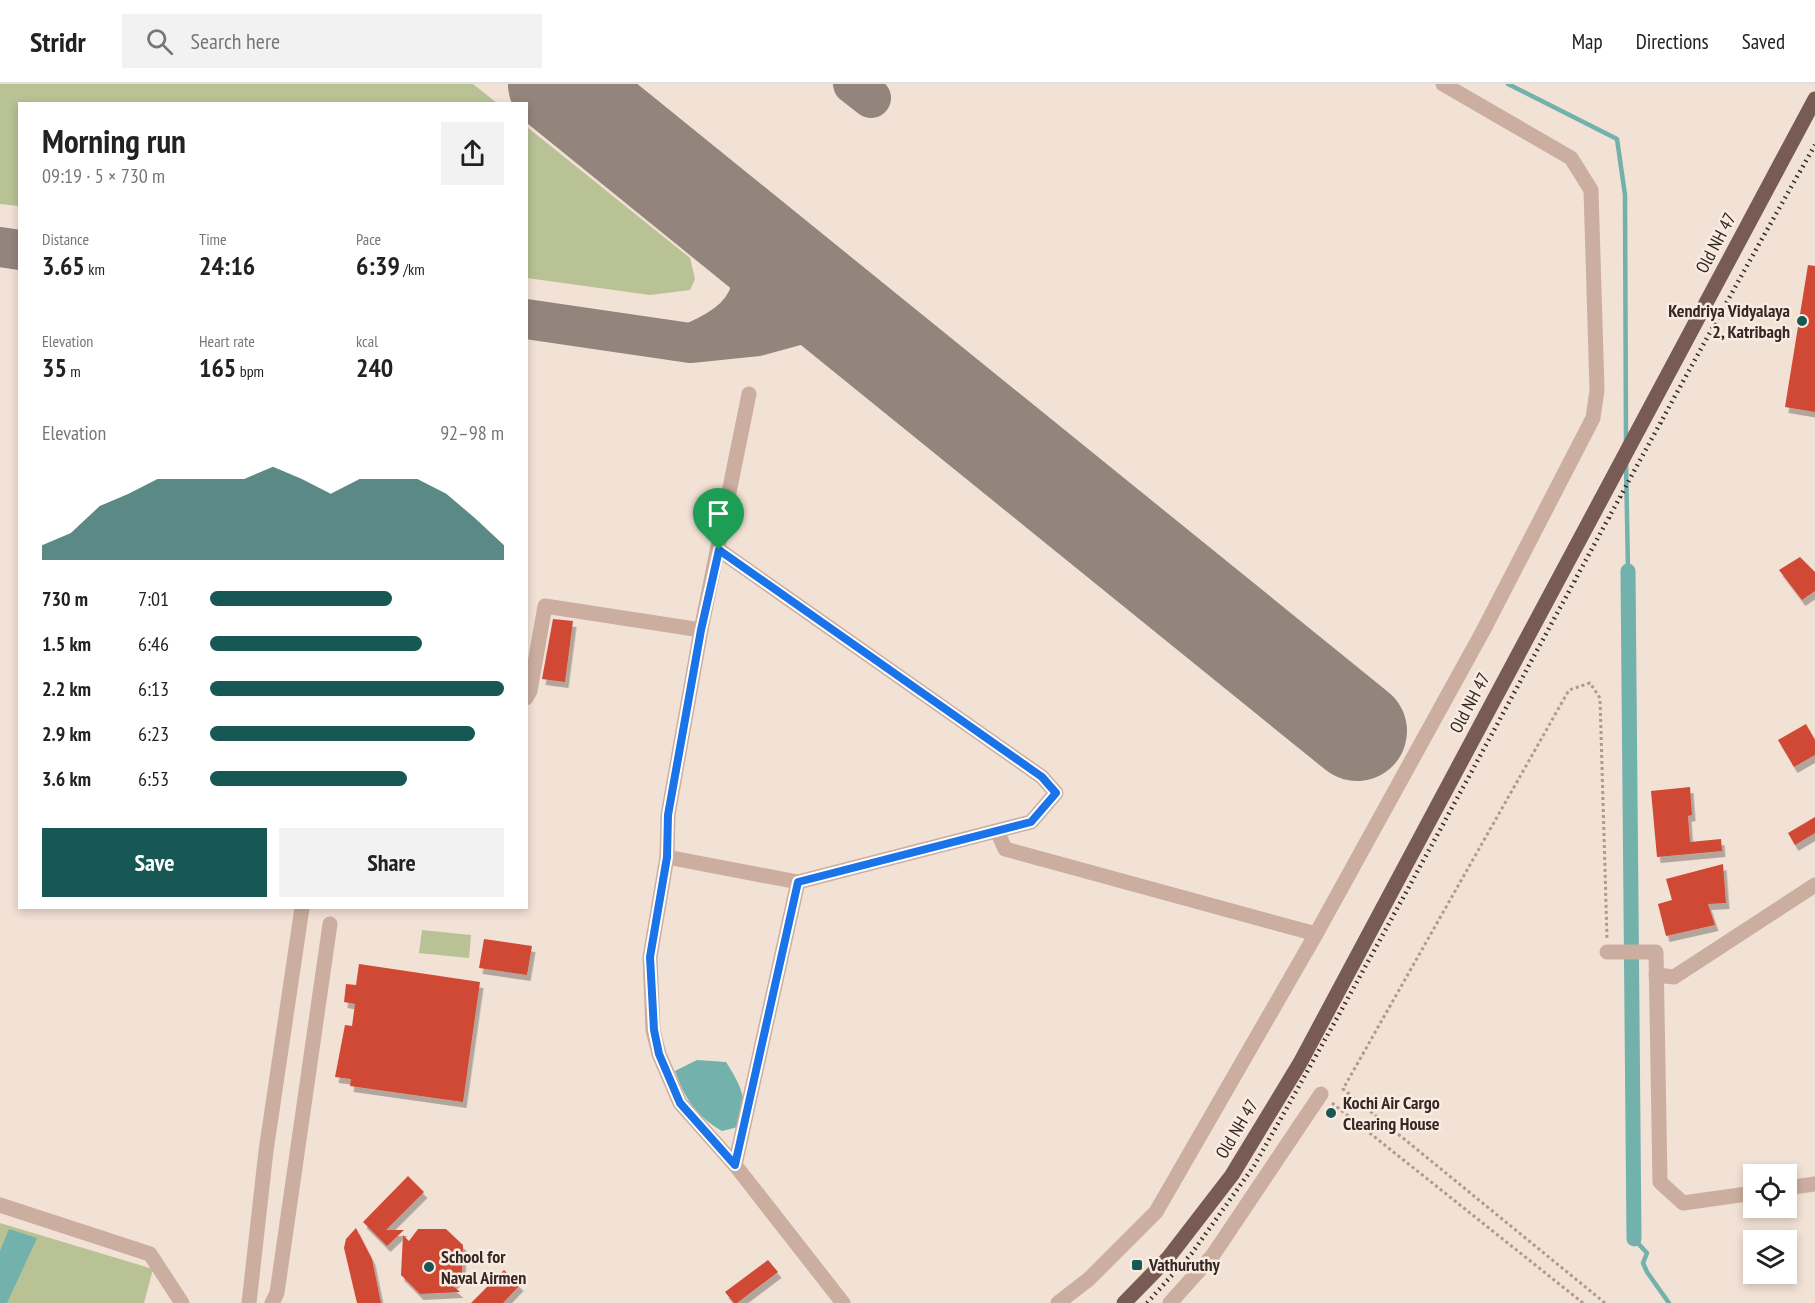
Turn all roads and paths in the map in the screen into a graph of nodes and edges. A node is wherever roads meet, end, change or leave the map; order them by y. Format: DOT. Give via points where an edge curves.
graph roads {
  1 [pos="1443,84"];
  2 [pos="1815,99"];
  3 [pos="749,394"];
  4 [pos="719,550"];
  5 [pos="701,630"];
  6 [pos="528,694"];
  7 [pos="998,831"];
  8 [pos="667,857"];
  9 [pos="798,882"];
  10 [pos="1815,885"];
  11 [pos="302,909"];
  12 [pos="330,924"];
  13 [pos="1316,934"];
  14 [pos="1607,952"];
  15 [pos="1656,975"];
  16 [pos="1321,1094"];
  17 [pos="735,1165"];
  18 [pos="1815,1184"];
  19 [pos="1797,1186"];
  20 [pos="1743,1195"];
  21 [pos="0,1204"];
  22 [pos="182,1303"];
  23 [pos="249,1303"];
  24 [pos="272,1303"];
  25 [pos="843,1303"];
  26 [pos="1058,1303"];
  27 [pos="1124,1303"];
  28 [pos="1170,1303"];
  29 [pos="1583,1303"];
  30 [pos="1605,1303"];
  1 -- 13 [label="street" via="1571,158 1592,190 1597,390 1593,418 1483,631"];
  2 -- 27 [label="main road, Old NH 47" via="1300,1063 1232,1175 1168,1258"];
  3 -- 4 [label="street"];
  4 -- 5 [label="street"];
  4 -- 7 [label="street" via="1042,777 1056,793 1031,822"];
  5 -- 6 [label="street" via="545,606"];
  5 -- 8 [label="street" via="668,815"];
  7 -- 9 [label="street"];
  7 -- 13 [label="street" via="1005,849"];
  8 -- 9 [label="street"];
  8 -- 17 [label="street" via="650,957 657,1046 680,1103"];
  9 -- 17 [label="street"];
  10 -- 15 [label="street" via="1674,976"];
  11 -- 23 [label="street" via="266,1151"];
  12 -- 24 [label="street" via="300,1144 277,1293"];
  13 -- 26 [label="street" via="1155,1212 1089,1279"];
  14 -- 15 [label="street" via="1656,952"];
  14 -- 30 [label="path" via="1600,698 1590,683 1569,690 1343,1089"];
  15 -- 20 [label="street" via="1660,1182 1683,1203"];
  16 -- 28 [label="street" via="1212,1255"];
  16 -- 29 [label="path"];
  17 -- 25 [label="street"];
  18 -- 19 [label="street"];
  21 -- 22 [label="street" via="150,1254"];
}
